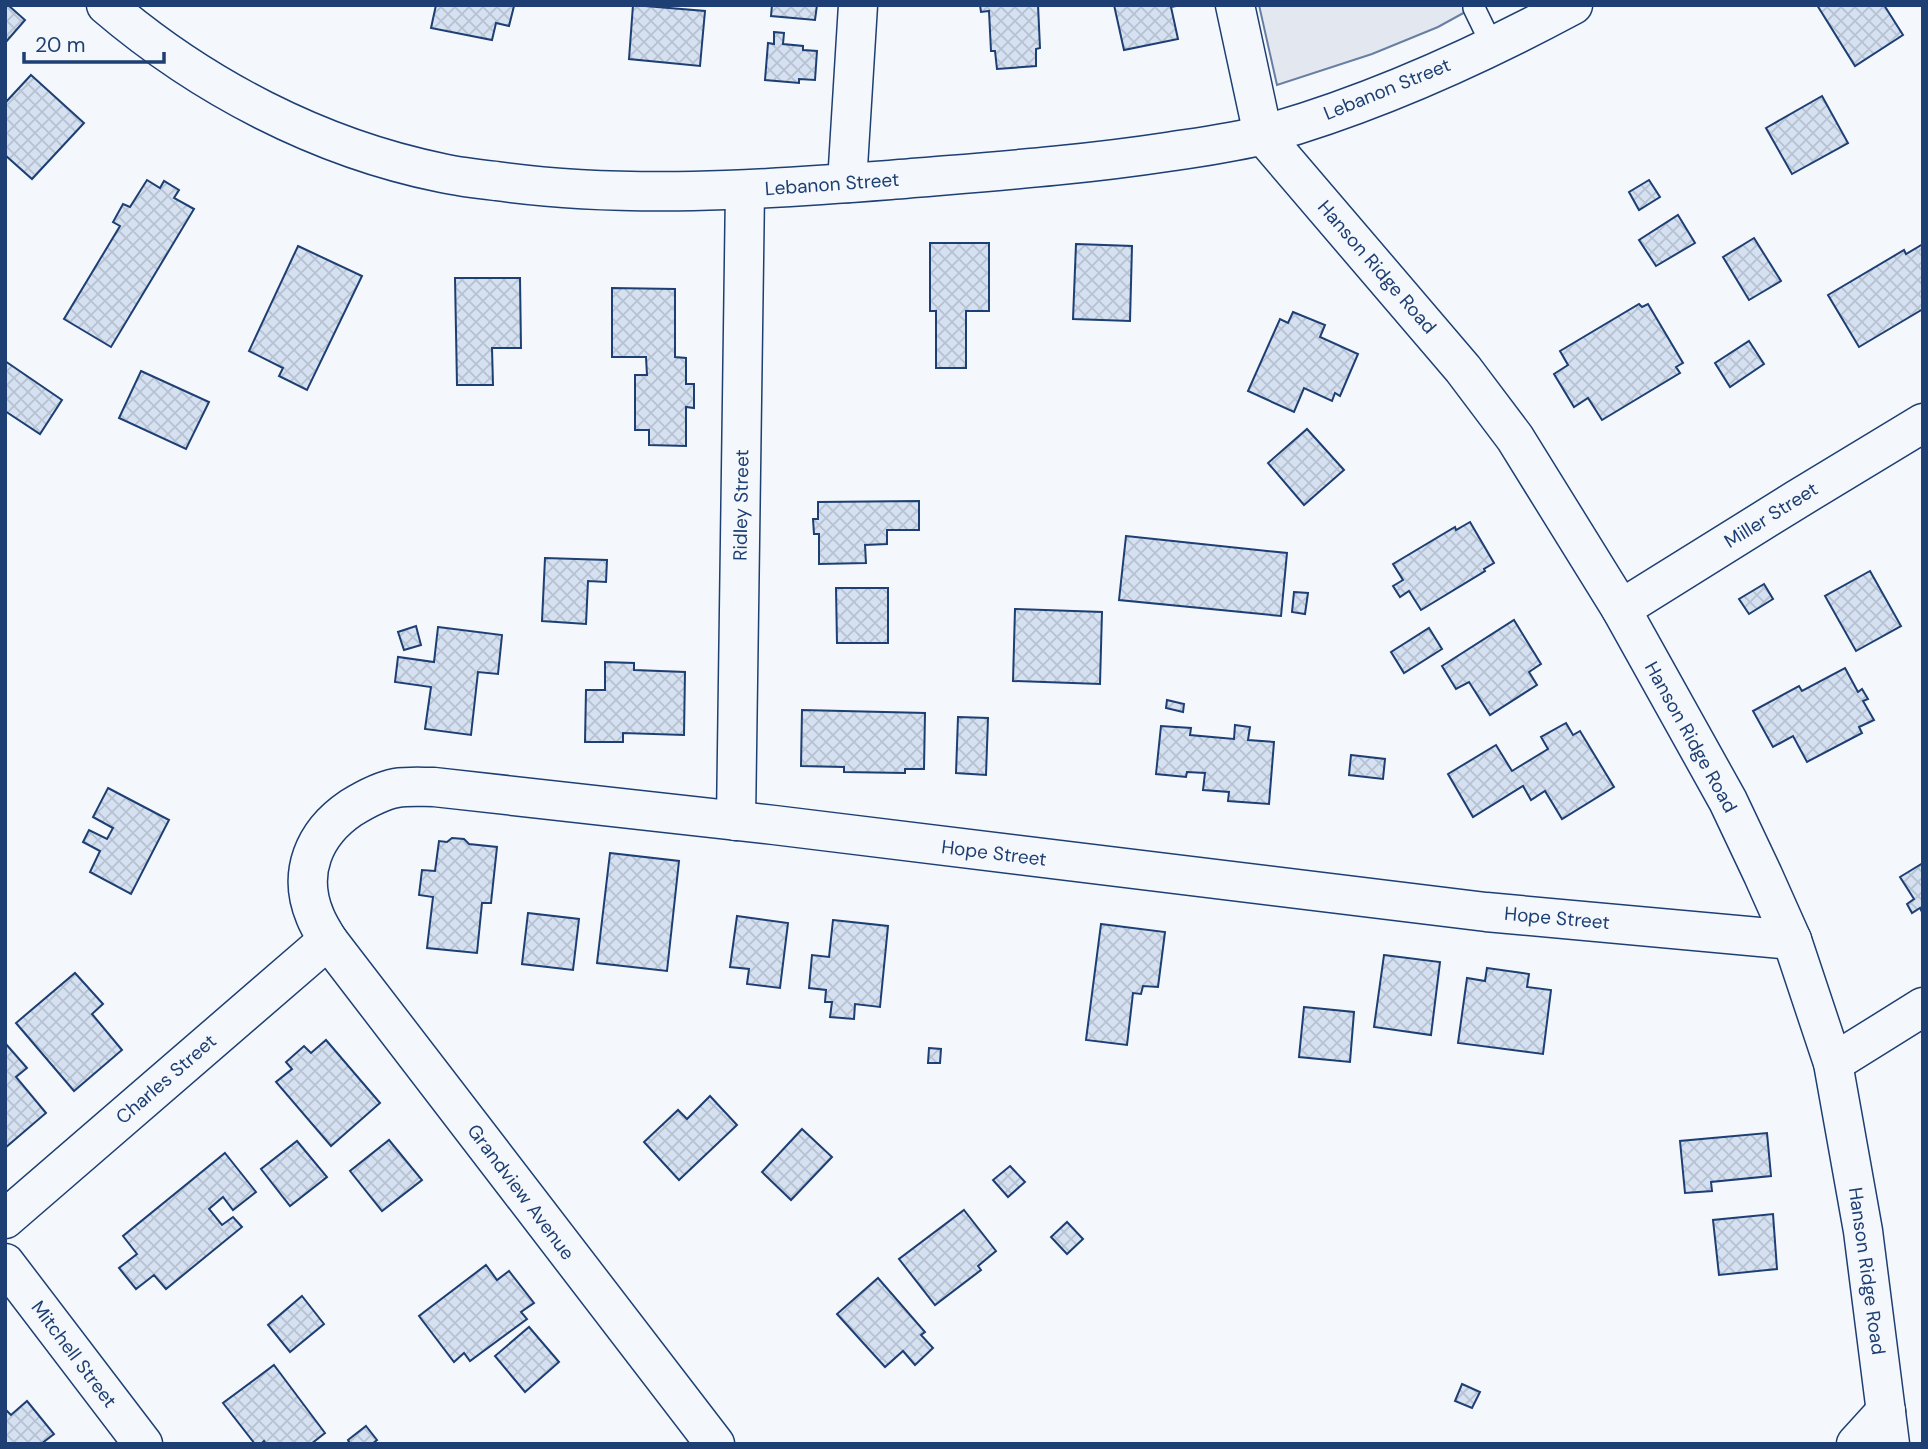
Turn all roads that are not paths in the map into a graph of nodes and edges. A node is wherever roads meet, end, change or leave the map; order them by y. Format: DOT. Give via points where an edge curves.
graph roads {
  1 [pos="106,5"];
  2 [pos="858,5"];
  3 [pos="1235,5"];
  4 [pos="1573,5"];
  5 [pos="1474,8"];
  6 [pos="1492,45"];
  7 [pos="1264,135"];
  8 [pos="846,183"];
  9 [pos="745,190"];
  10 [pos="1923,423"];
  11 [pos="1621,609"];
  12 [pos="736,821"];
  13 [pos="328,940"];
  14 [pos="1792,940"];
  15 [pos="1923,1007"];
  16 [pos="1833,1063"];
  17 [pos="5,1219"];
  18 [pos="5,1264"];
  19 [pos="1888,1428"];
  20 [pos="143,1444"];
  21 [pos="715,1444"];
  22 [pos="1856,1444"];
  1 -- 9 [label="main road, Lebanon Street" via="223,89 268,113 393,162 533,186"];
  2 -- 8 [label="main road"];
  3 -- 7 [label="main road"];
  4 -- 6 [label="main road, Lebanon Street"];
  5 -- 6 [label="lane"];
  6 -- 7 [label="main road, Lebanon Street" via="1361,103"];
  7 -- 8 [label="main road, Lebanon Street" via="1060,167"];
  7 -- 11 [label="main road, Hanson Ridge Road" via="1487,400"];
  8 -- 9 [label="main road, Lebanon Street"];
  9 -- 12 [label="main road, Ridley Street"];
  10 -- 11 [label="main road, Miller Street"];
  11 -- 14 [label="main road, Hanson Ridge Road" via="1728,801"];
  12 -- 13 [label="main road, Hope Street" via="434,787 394,788 338,817 310,859 308,888 314,915"];
  12 -- 14 [label="main road, Hope Street" via="1486,912"];
  13 -- 17 [label="main road, Charles Street"];
  13 -- 21 [label="main road, Grandview Avenue"];
  14 -- 16 [label="main road, Hanson Ridge Road"];
  15 -- 16 [label="main road"];
  16 -- 19 [label="main road, Hanson Ridge Road" via="1863,1231"];
  18 -- 20 [label="main road, Mitchell Street"];
  19 -- 22 [label="main road"];
}
